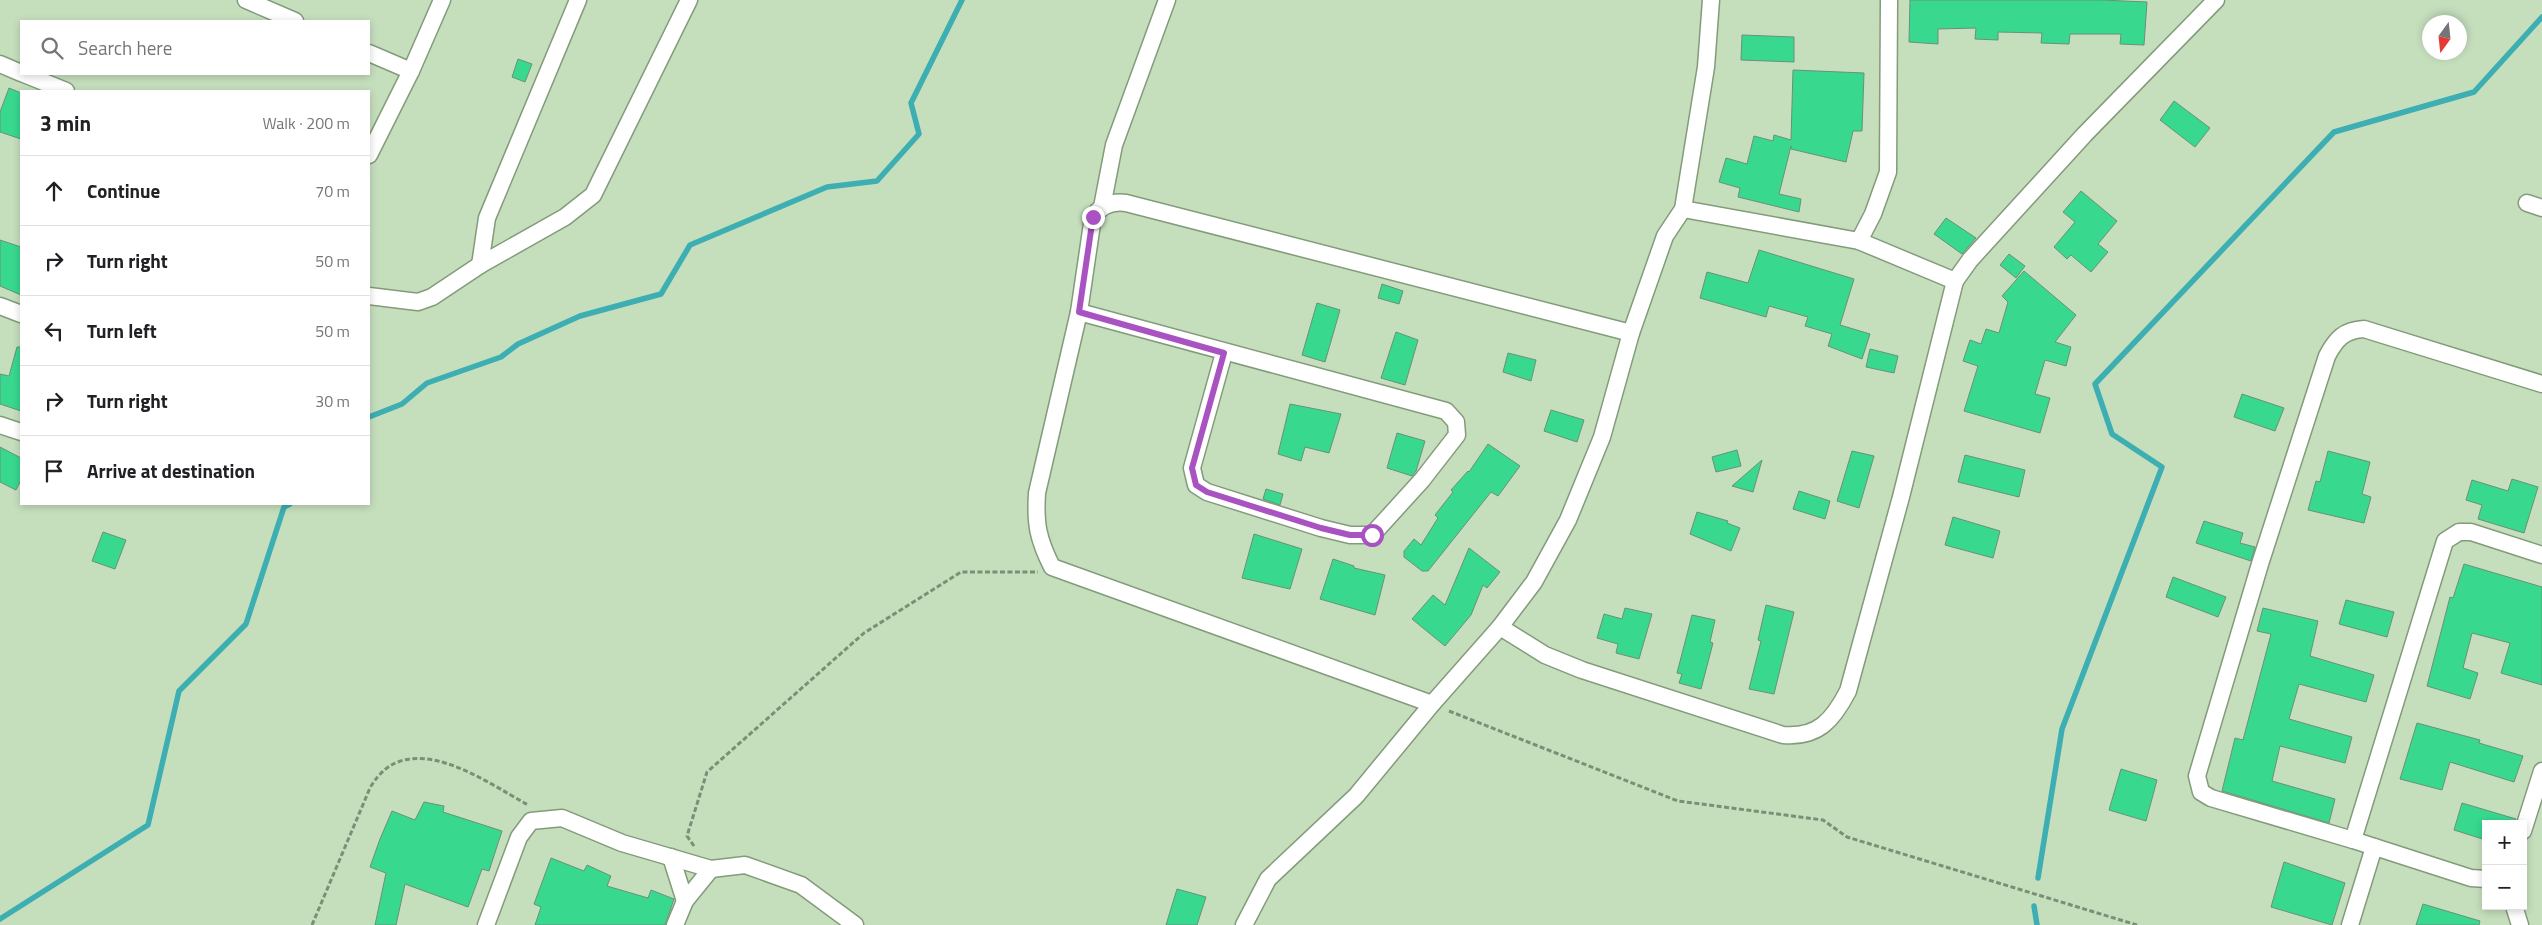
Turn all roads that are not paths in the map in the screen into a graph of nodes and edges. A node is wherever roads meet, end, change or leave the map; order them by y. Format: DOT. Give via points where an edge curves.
graph roads {
  1 [pos="246,0"];
  2 [pos="442,0"];
  3 [pos="578,0"];
  4 [pos="688,0"];
  5 [pos="1166,0"];
  6 [pos="1710,0"];
  7 [pos="1889,0"];
  8 [pos="2216,0"];
  9 [pos="293,20"];
  10 [pos="370,53"];
  11 [pos="0,64"];
  12 [pos="20,72"];
  13 [pos="411,72"];
  14 [pos="28,75"];
  15 [pos="64,90"];
  16 [pos="370,153"];
  17 [pos="1102,207"];
  18 [pos="1683,209"];
  19 [pos="1859,241"];
  20 [pos="480,265"];
  21 [pos="1955,281"];
  22 [pos="370,296"];
  23 [pos="0,306"];
  24 [pos="1079,312"];
  25 [pos="20,314"];
  26 [pos="1631,333"];
  27 [pos="1224,353"];
  28 [pos="2542,384"];
  29 [pos="0,425"];
  30 [pos="20,432"];
  31 [pos="2542,555"];
  32 [pos="1500,627"];
  33 [pos="1432,704"];
  34 [pos="2542,772"];
  35 [pos="2527,820"];
  36 [pos="2353,840"];
  37 [pos="2374,847"];
  38 [pos="671,857"];
  39 [pos="711,869"];
  40 [pos="2482,879"];
  41 [pos="685,901"];
  42 [pos="2515,910"];
  43 [pos="486,925"];
  44 [pos="675,925"];
  45 [pos="855,925"];
  46 [pos="1244,925"];
  47 [pos="2350,925"];
  48 [pos="2520,925"];
  1 -- 9 [label="street"];
  2 -- 13 [label="street"];
  3 -- 20 [label="street" via="487,218"];
  4 -- 20 [label="street" via="593,195 550,226"];
  5 -- 17 [label="street" via="1114,145"];
  6 -- 18 [label="street" via="1706,67"];
  7 -- 19 [label="street" via="1888,172"];
  8 -- 21 [label="street" via="2085,134 1970,260"];
  10 -- 13 [label="street"];
  11 -- 12 [label="street"];
  13 -- 16 [label="street"];
  14 -- 15 [label="street"];
  17 -- 24 [label="street" via="1093,217"];
  17 -- 26 [label="street" via="1126,203"];
  18 -- 19 [label="street"];
  18 -- 26 [label="street" via="1665,236"];
  19 -- 21 [label="street"];
  20 -- 22 [label="street" via="432,297 418,302"];
  21 -- 32 [label="street" via="1904,487 1848,691 1840,707 1821,728 1808,734 1783,735 1582,670 1545,654"];
  23 -- 25 [label="street"];
  24 -- 27 [label="street"];
  24 -- 33 [label="street" via="1037,493 1035,521 1041,546 1052,567"];
  26 -- 32 [label="street" via="1602,436 1568,520 1534,582"];
  27 -- 27 [label="street" via="1446,411 1456,422 1457,435 1372,535 1350,535 1321,528 1207,492 1196,485 1192,468"];
  28 -- 36 [label="street" via="2364,329 2349,330 2335,340 2327,356 2197,776 2201,792 2212,798"];
  29 -- 30 [label="street"];
  31 -- 36 [label="street" via="2471,532 2459,532 2445,541"];
  32 -- 33 [label="street"];
  33 -- 46 [label="street" via="1356,796 1268,879"];
  34 -- 35 [label="street"];
  36 -- 37 [label="street"];
  37 -- 40 [label="street"];
  37 -- 47 [label="street"];
  38 -- 39 [label="street"];
  38 -- 41 [label="street"];
  38 -- 43 [label="street" via="622,843 562,818 531,821 519,837"];
  39 -- 41 [label="street"];
  39 -- 45 [label="street" via="745,865 801,885"];
  41 -- 44 [label="street"];
  42 -- 48 [label="street"];
}
